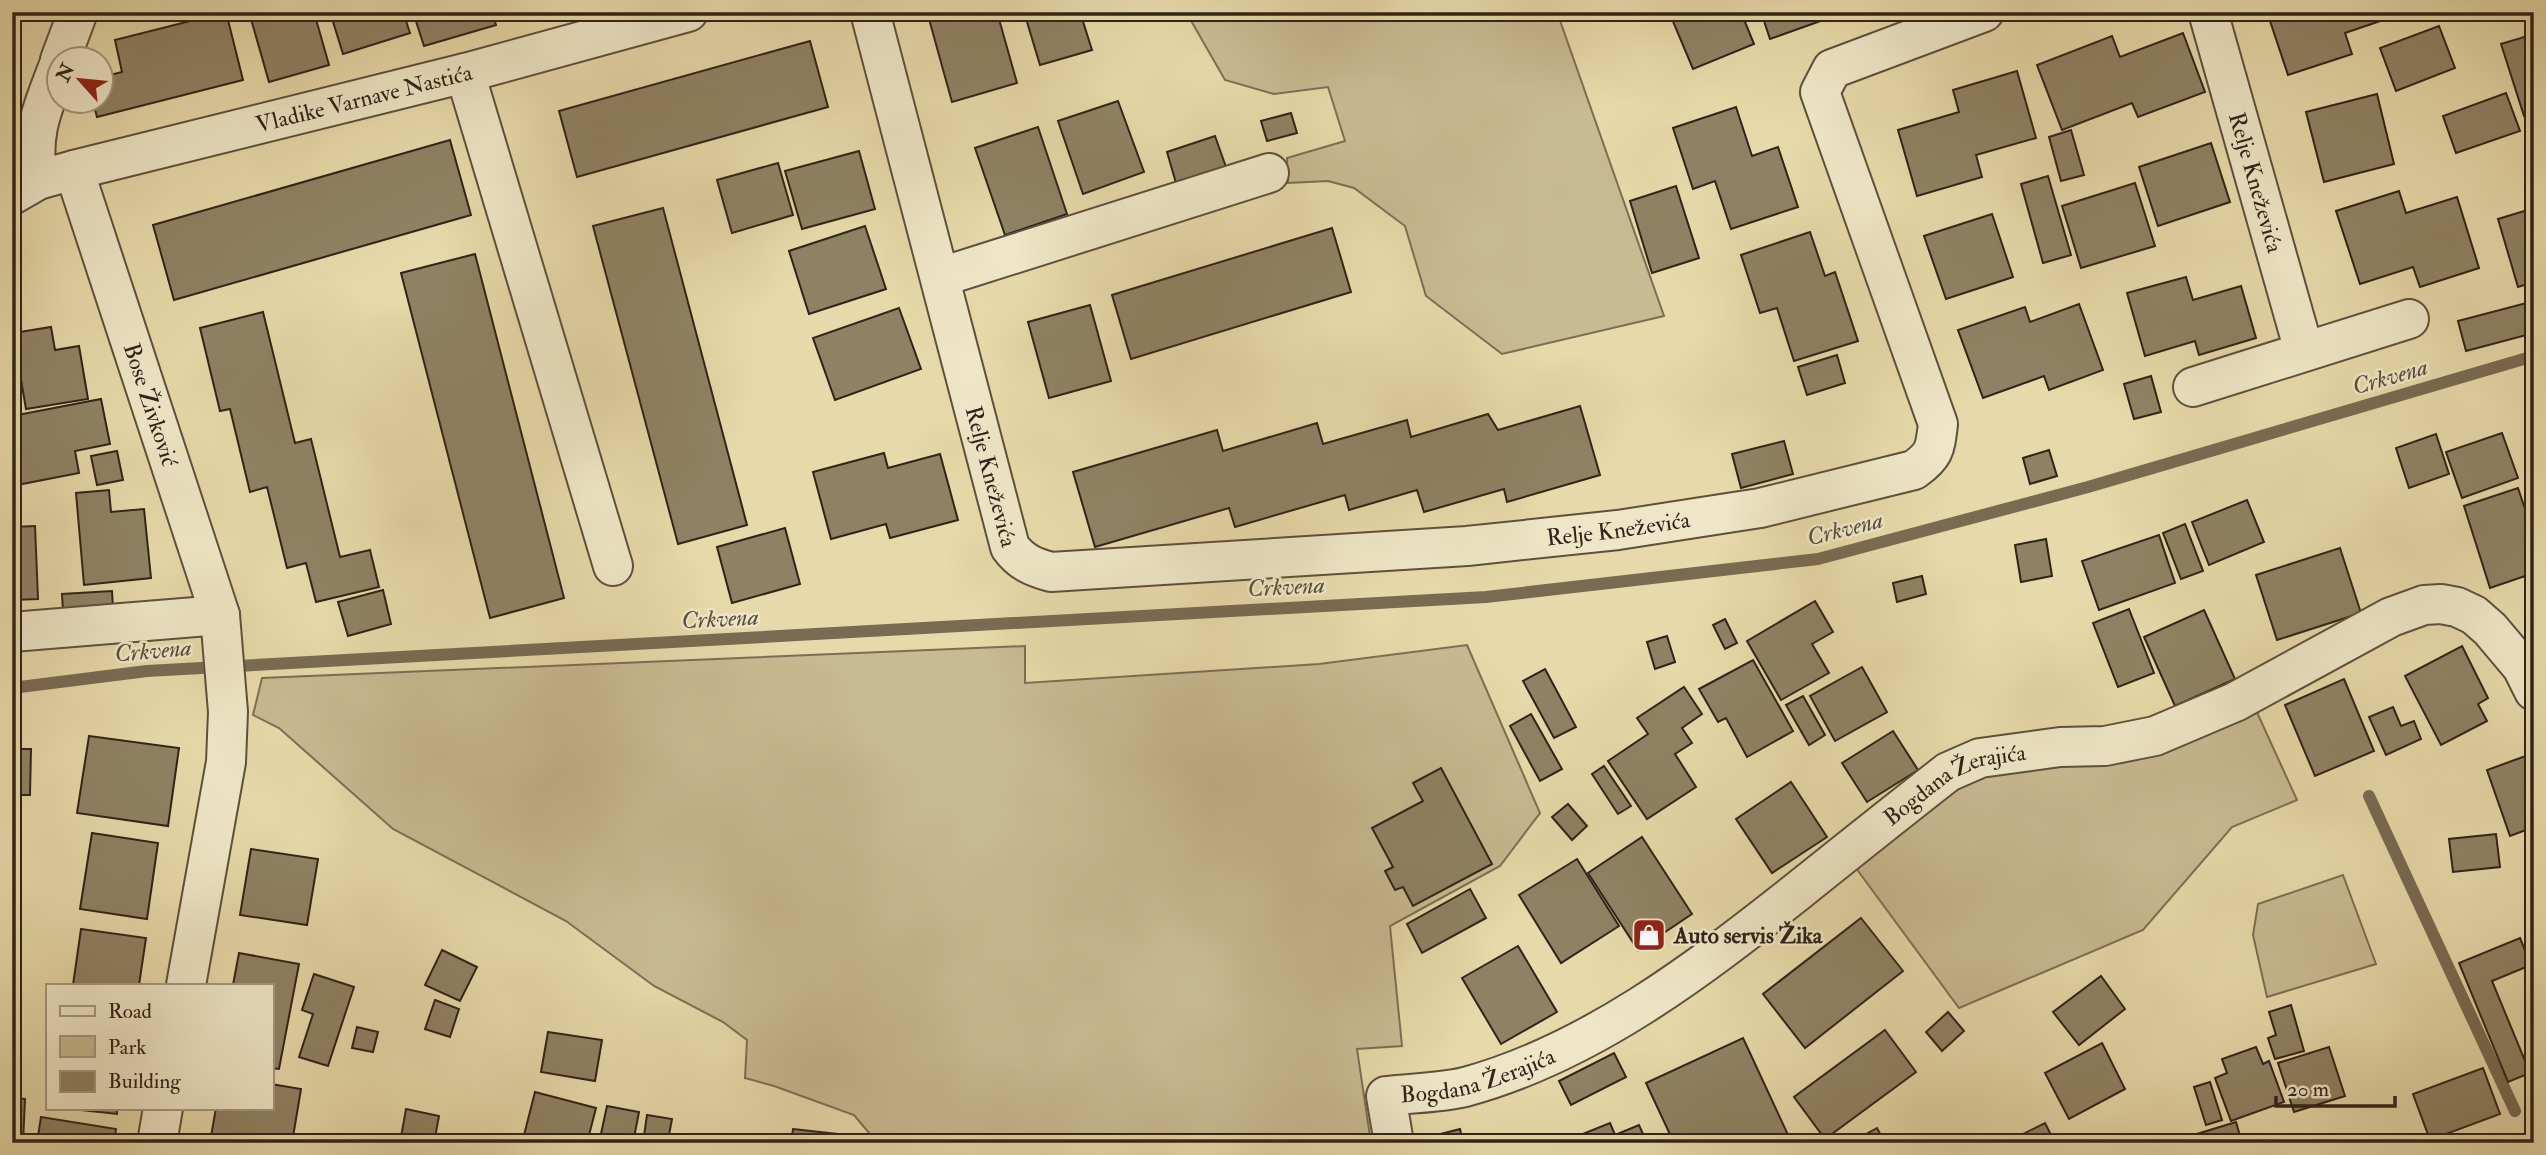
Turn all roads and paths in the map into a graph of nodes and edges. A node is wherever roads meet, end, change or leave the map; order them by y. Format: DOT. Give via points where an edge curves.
graph roads {
  1 [pos="78,12"];
  2 [pos="870,12"];
  3 [pos="1984,12"];
  4 [pos="2208,12"];
  5 [pos="669,15"];
  6 [pos="66,46"];
  7 [pos="465,73"];
  8 [pos="46,101"];
  9 [pos="74,170"];
  10 [pos="1269,173"];
  11 [pos="25,187"];
  12 [pos="941,277"];
  13 [pos="2409,319"];
  14 [pos="2304,351"];
  15 [pos="2193,387"];
  16 [pos="613,566"];
  17 [pos="222,628"];
  18 [pos="12,632"];
  19 [pos="2530,670"];
  20 [pos="186,984"];
  21 [pos="163,1110"];
  22 [pos="157,1143"];
  23 [pos="1394,1143"];
  1 -- 6 [label="street"];
  2 -- 12 [label="street, Relje Kneževića"];
  3 -- 12 [label="street, Relje Kneževića" via="1832,69 1820,92 1938,424 1930,459 1914,470 1760,508 1618,530 1467,546 1051,572 1029,565 1010,547"];
  4 -- 14 [label="street, Relje Kneževića"];
  5 -- 7 [label="street, Vladike Varnave Nastića"];
  7 -- 9 [label="street, Vladike Varnave Nastića"];
  7 -- 16 [label="street"];
  8 -- 11 [label="street"];
  9 -- 11 [label="street, Vladike Varnave Nastića"];
  9 -- 17 [label="street, Bose Živković"];
  10 -- 12 [label="street"];
  13 -- 14 [label="street"];
  14 -- 15 [label="street"];
  17 -- 18 [label="street"];
  17 -- 20 [label="street, Bose Živković" via="226,762"];
  19 -- 23 [label="street, Bogdana Žerajića" via="2474,615 2457,607 2424,605 2391,617 2235,702 2155,736 2105,746 1980,758 1948,772 1717,955 1611,1024 1498,1077 1461,1088 1385,1096"];
  21 -- 22 [label="street"];
}
